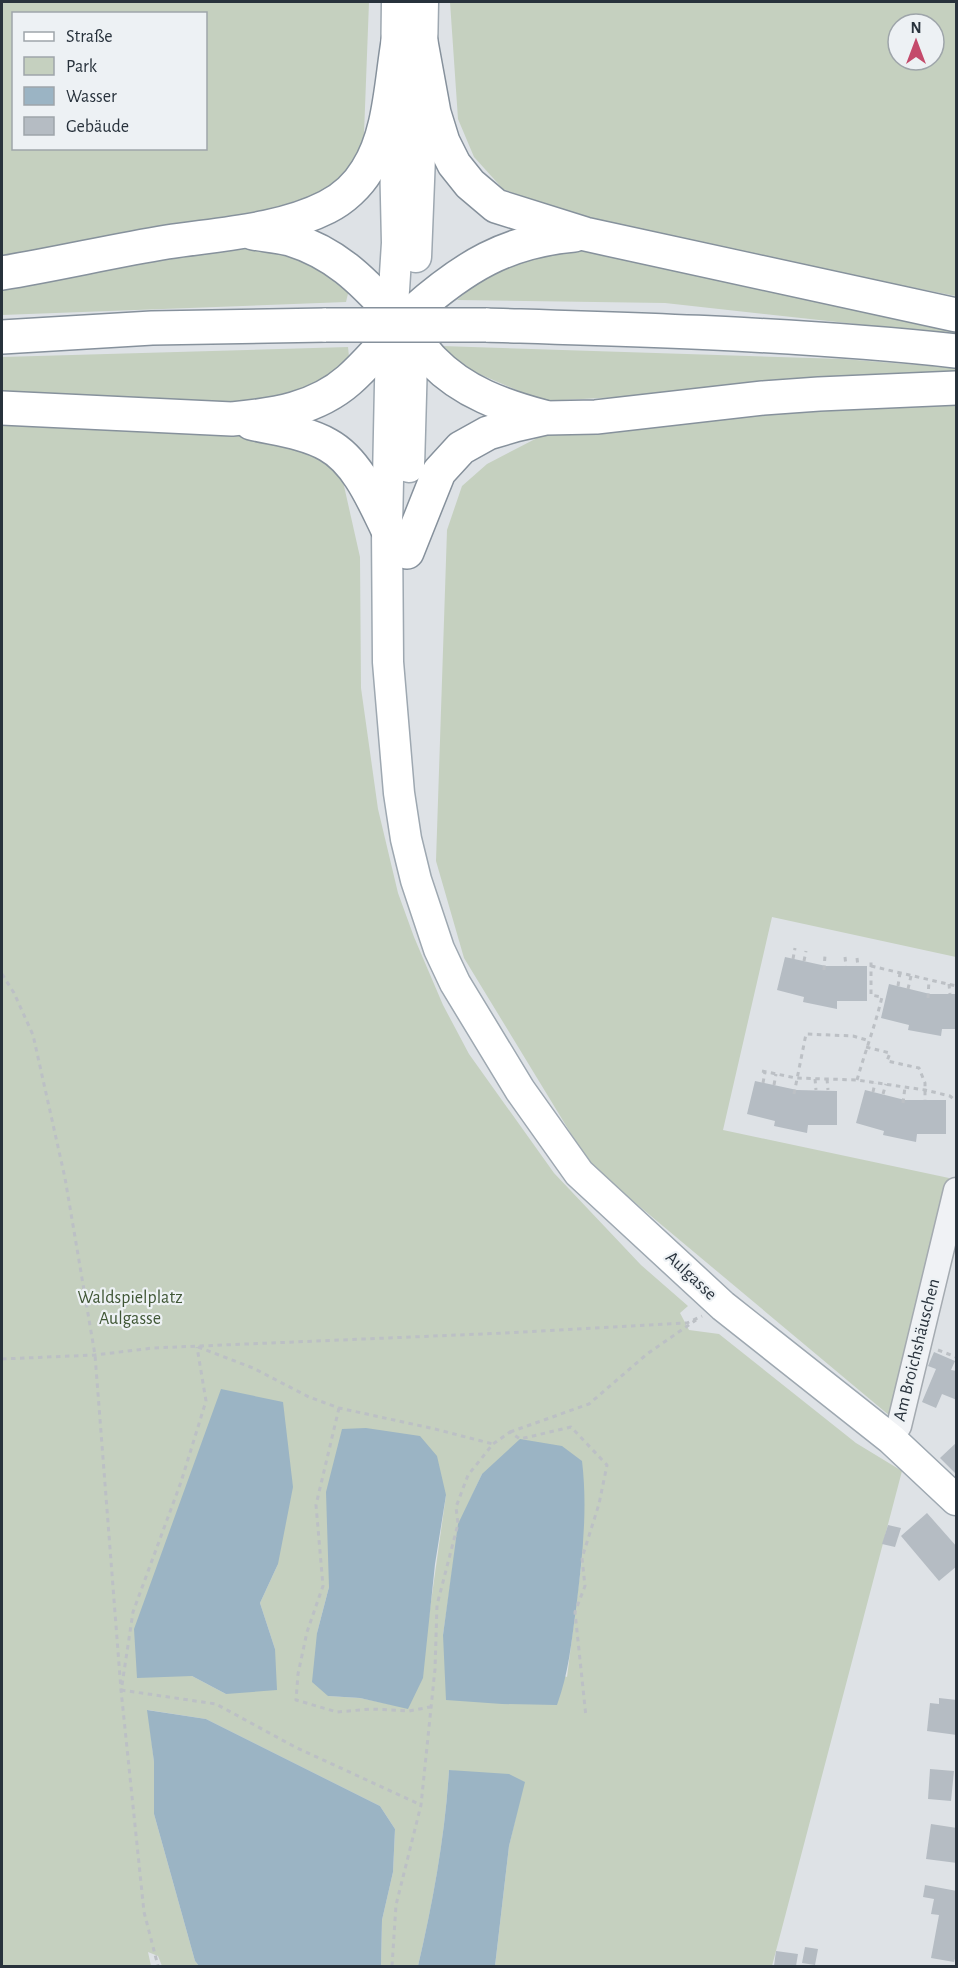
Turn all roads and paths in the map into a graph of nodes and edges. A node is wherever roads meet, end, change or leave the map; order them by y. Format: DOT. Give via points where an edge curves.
graph roads {
  1 [pos="397,2"];
  2 [pos="423,2"];
  3 [pos="410,42"];
  4 [pos="245,232"];
  5 [pos="585,234"];
  6 [pos="2,273"];
  7 [pos="957,315"];
  8 [pos="402,324"];
  9 [pos="2,337"];
  10 [pos="957,351"];
  11 [pos="957,388"];
  12 [pos="2,408"];
  13 [pos="546,418"];
  14 [pos="232,419"];
  15 [pos="397,540"];
  16 [pos="795,948"];
  17 [pos="806,951"];
  18 [pos="825,955"];
  19 [pos="845,957"];
  20 [pos="793,958"];
  21 [pos="857,958"];
  22 [pos="871,958"];
  23 [pos="804,961"];
  24 [pos="846,966"];
  25 [pos="858,966"];
  26 [pos="871,966"];
  27 [pos="824,970"];
  28 [pos="900,973"];
  29 [pos="2,974"];
  30 [pos="911,975"];
  31 [pos="929,980"];
  32 [pos="949,984"];
  33 [pos="898,986"];
  34 [pos="957,986"];
  35 [pos="908,989"];
  36 [pos="950,994"];
  37 [pos="928,998"];
  38 [pos="870,1041"];
  39 [pos="866,1047"];
  40 [pos="776,1074"];
  41 [pos="796,1078"];
  42 [pos="815,1079"];
  43 [pos="827,1079"];
  44 [pos="857,1080"];
  45 [pos="764,1083"];
  46 [pos="875,1083"];
  47 [pos="886,1084"];
  48 [pos="774,1085"];
  49 [pos="905,1087"];
  50 [pos="816,1090"];
  51 [pos="828,1090"];
  52 [pos="925,1090"];
  53 [pos="873,1092"];
  54 [pos="937,1093"];
  55 [pos="794,1094"];
  56 [pos="883,1094"];
  57 [pos="925,1100"];
  58 [pos="938,1100"];
  59 [pos="957,1101"];
  60 [pos="903,1103"];
  61 [pos="957,1190"];
  62 [pos="197,1347"];
  63 [pos="94,1355"];
  64 [pos="2,1359"];
  65 [pos="339,1408"];
  66 [pos="510,1432"];
  67 [pos="891,1439"];
  68 [pos="494,1444"];
  69 [pos="957,1500"];
  70 [pos="121,1690"];
  71 [pos="430,1707"];
  72 [pos="586,1717"];
  73 [pos="421,1805"];
  74 [pos="158,1966"];
  75 [pos="393,1966"];
  1 -- 3 [label="main road"];
  2 -- 3 [label="main road"];
  3 -- 4 [label="highway" via="377,152 366,172 328,207"];
  3 -- 5 [label="highway" via="443,142 465,177 496,206"];
  3 -- 8 [label="main road, Aulgasse" via="395,155"];
  4 -- 6 [label="highway"];
  4 -- 8 [label="highway" via="289,239 342,264"];
  5 -- 7 [label="highway"];
  5 -- 8 [label="highway" via="545,237 485,258 437,291"];
  8 -- 13 [label="highway" via="432,361 468,389 505,406"];
  8 -- 14 [label="highway" via="348,381 327,395 297,409"];
  8 -- 15 [label="main road, Aulgasse"];
  9 -- 10 [label="highway, bridge" via="152,328 486,325 724,334"];
  11 -- 13 [label="highway" via="819,394 596,417"];
  12 -- 14 [label="highway"];
  13 -- 15 [label="highway" via="488,433 461,448 439,472"];
  14 -- 15 [label="highway" via="307,436 329,446 360,476"];
  15 -- 67 [label="main road, Aulgasse" via="388,662 399,793 416,880 455,983 527,1102 579,1173 723,1306"];
  16 -- 20 [label="path"];
  17 -- 23 [label="path"];
  18 -- 27 [label="path"];
  19 -- 24 [label="path"];
  21 -- 25 [label="path"];
  22 -- 26 [label="path"];
  26 -- 28 [label="path"];
  26 -- 38 [label="path" via="871,995 882,997"];
  28 -- 30 [label="path"];
  28 -- 33 [label="path"];
  29 -- 63 [label="path" via="33,1035 65,1178"];
  30 -- 31 [label="path"];
  30 -- 35 [label="path"];
  31 -- 32 [label="path"];
  31 -- 37 [label="path"];
  32 -- 34 [label="path"];
  32 -- 36 [label="path"];
  38 -- 39 [label="path"];
  38 -- 41 [label="path" via="853,1036 806,1034"];
  39 -- 44 [label="path"];
  39 -- 52 [label="path" via="890,1053 887,1061 919,1068"];
  40 -- 41 [label="path"];
  40 -- 45 [label="path" via="764,1071"];
  40 -- 48 [label="path"];
  41 -- 42 [label="path"];
  41 -- 55 [label="path"];
  42 -- 43 [label="path"];
  42 -- 50 [label="path"];
  43 -- 44 [label="path"];
  43 -- 51 [label="path"];
  44 -- 46 [label="path"];
  46 -- 47 [label="path"];
  46 -- 53 [label="path"];
  47 -- 49 [label="path"];
  47 -- 56 [label="path"];
  49 -- 52 [label="path"];
  49 -- 60 [label="path"];
  52 -- 54 [label="path"];
  52 -- 57 [label="path"];
  54 -- 58 [label="path"];
  54 -- 59 [label="path"];
  61 -- 67 [label="street, Am Broichshäuschen" via="899,1426"];
  62 -- 63 [label="path"];
  62 -- 65 [label="path"];
  62 -- 66 [label="path" via="687,1323 705,1314 647,1354 589,1404"];
  62 -- 70 [label="path" via="206,1401 133,1612"];
  63 -- 64 [label="path"];
  63 -- 70 [label="path"];
  65 -- 68 [label="path"];
  65 -- 71 [label="path" via="316,1505 322,1586 307,1632 296,1700 337,1712"];
  66 -- 68 [label="path"];
  66 -- 72 [label="path" via="520,1439 571,1427 607,1465 582,1558 585,1586 576,1612"];
  67 -- 69 [label="main road, Aulgasse"];
  68 -- 71 [label="path" via="468,1474 456,1507 459,1524 437,1605"];
  70 -- 73 [label="path" via="216,1704 295,1747"];
  70 -- 74 [label="path" via="144,1912"];
  71 -- 73 [label="path"];
  73 -- 75 [label="path" via="396,1905"];
}
